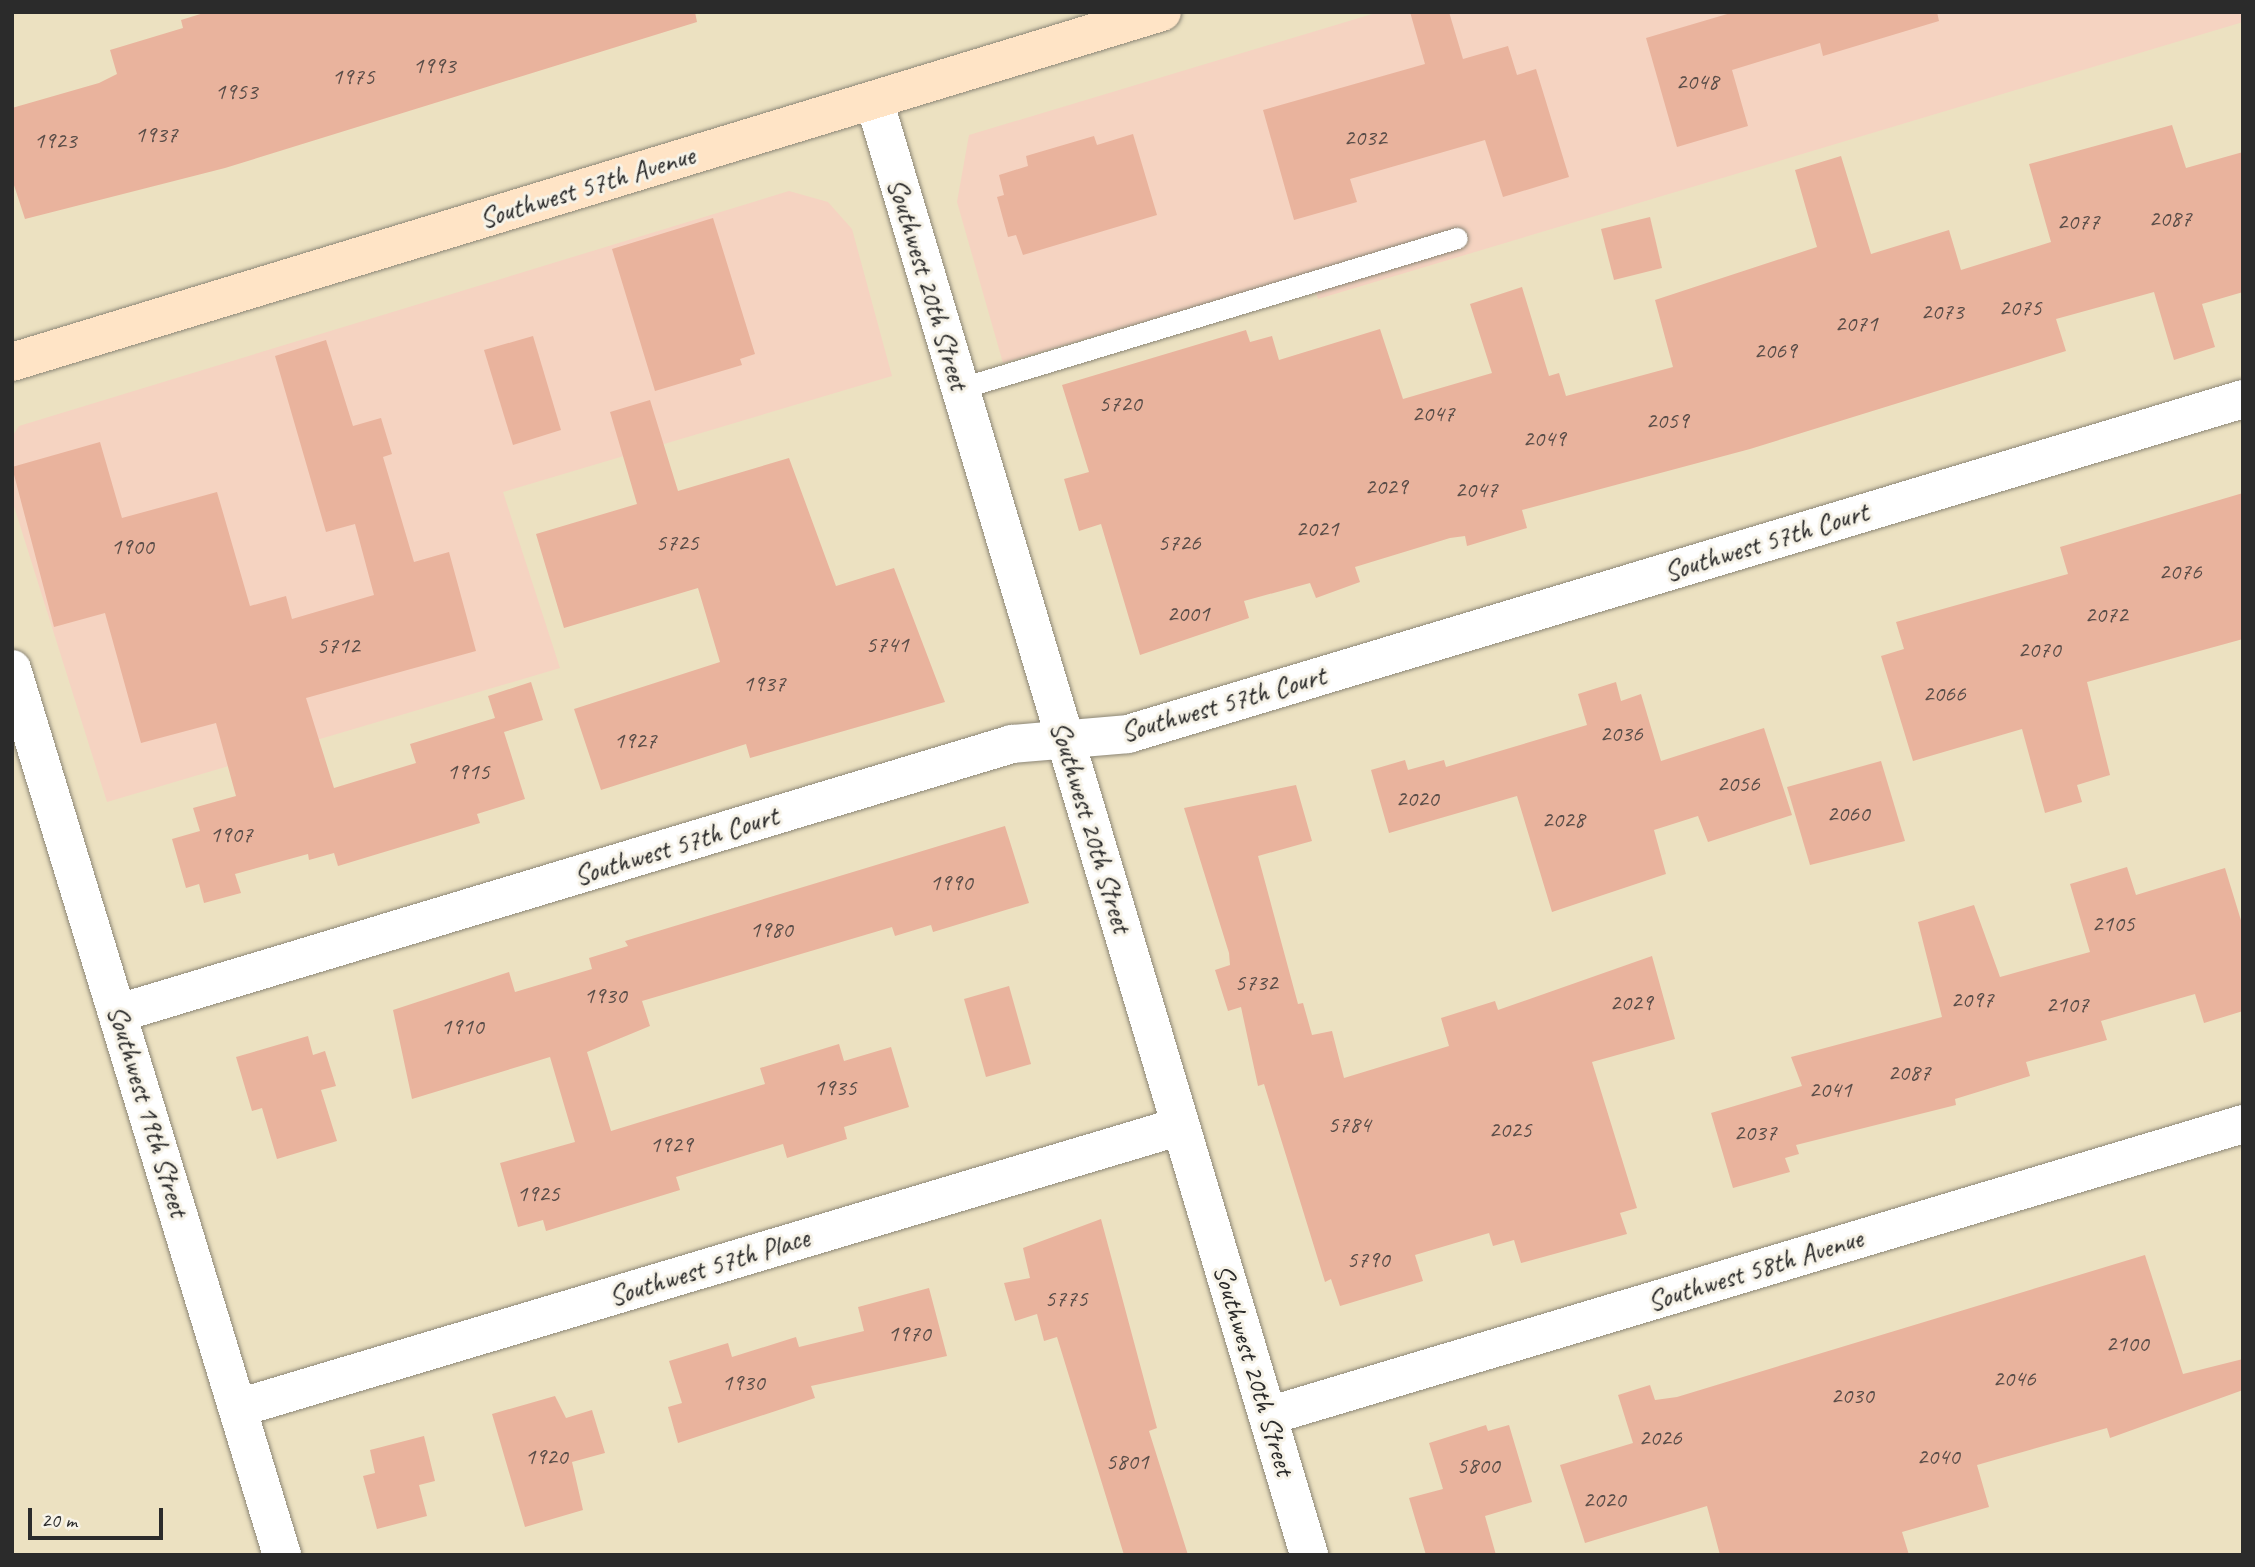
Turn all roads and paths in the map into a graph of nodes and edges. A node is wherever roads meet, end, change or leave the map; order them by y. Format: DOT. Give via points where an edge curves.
graph roads {
  1 [pos="1161,12"];
  2 [pos="874,100"];
  3 [pos="1457,238"];
  4 [pos="12,362"];
  5 [pos="958,389"];
  6 [pos="2243,398"];
  7 [pos="12,669"];
  8 [pos="1065,740"];
  9 [pos="119,1013"];
  10 [pos="2243,1124"];
  11 [pos="1181,1126"];
  12 [pos="238,1408"];
  13 [pos="1268,1416"];
  14 [pos="282,1555"];
  15 [pos="1309,1555"];
  1 -- 2 [label="main road, Southwest 57th Avenue"];
  2 -- 4 [label="main road, Southwest 57th Avenue"];
  2 -- 5 [label="street, Southwest 20th Street"];
  3 -- 5 [label="lane"];
  5 -- 8 [label="street, Southwest 20th Street"];
  6 -- 8 [label="street, Southwest 57th Court" via="1128,734"];
  7 -- 9 [label="street, Southwest 19th Street"];
  8 -- 9 [label="street, Southwest 57th Court" via="1012,744"];
  8 -- 11 [label="street, Southwest 20th Street"];
  9 -- 12 [label="street, Southwest 19th Street"];
  10 -- 13 [label="street, Southwest 58th Avenue"];
  11 -- 12 [label="street, Southwest 57th Place"];
  11 -- 13 [label="street, Southwest 20th Street"];
  12 -- 14 [label="street, Southwest 19th Street"];
  13 -- 15 [label="street, Southwest 20th Street"];
}
